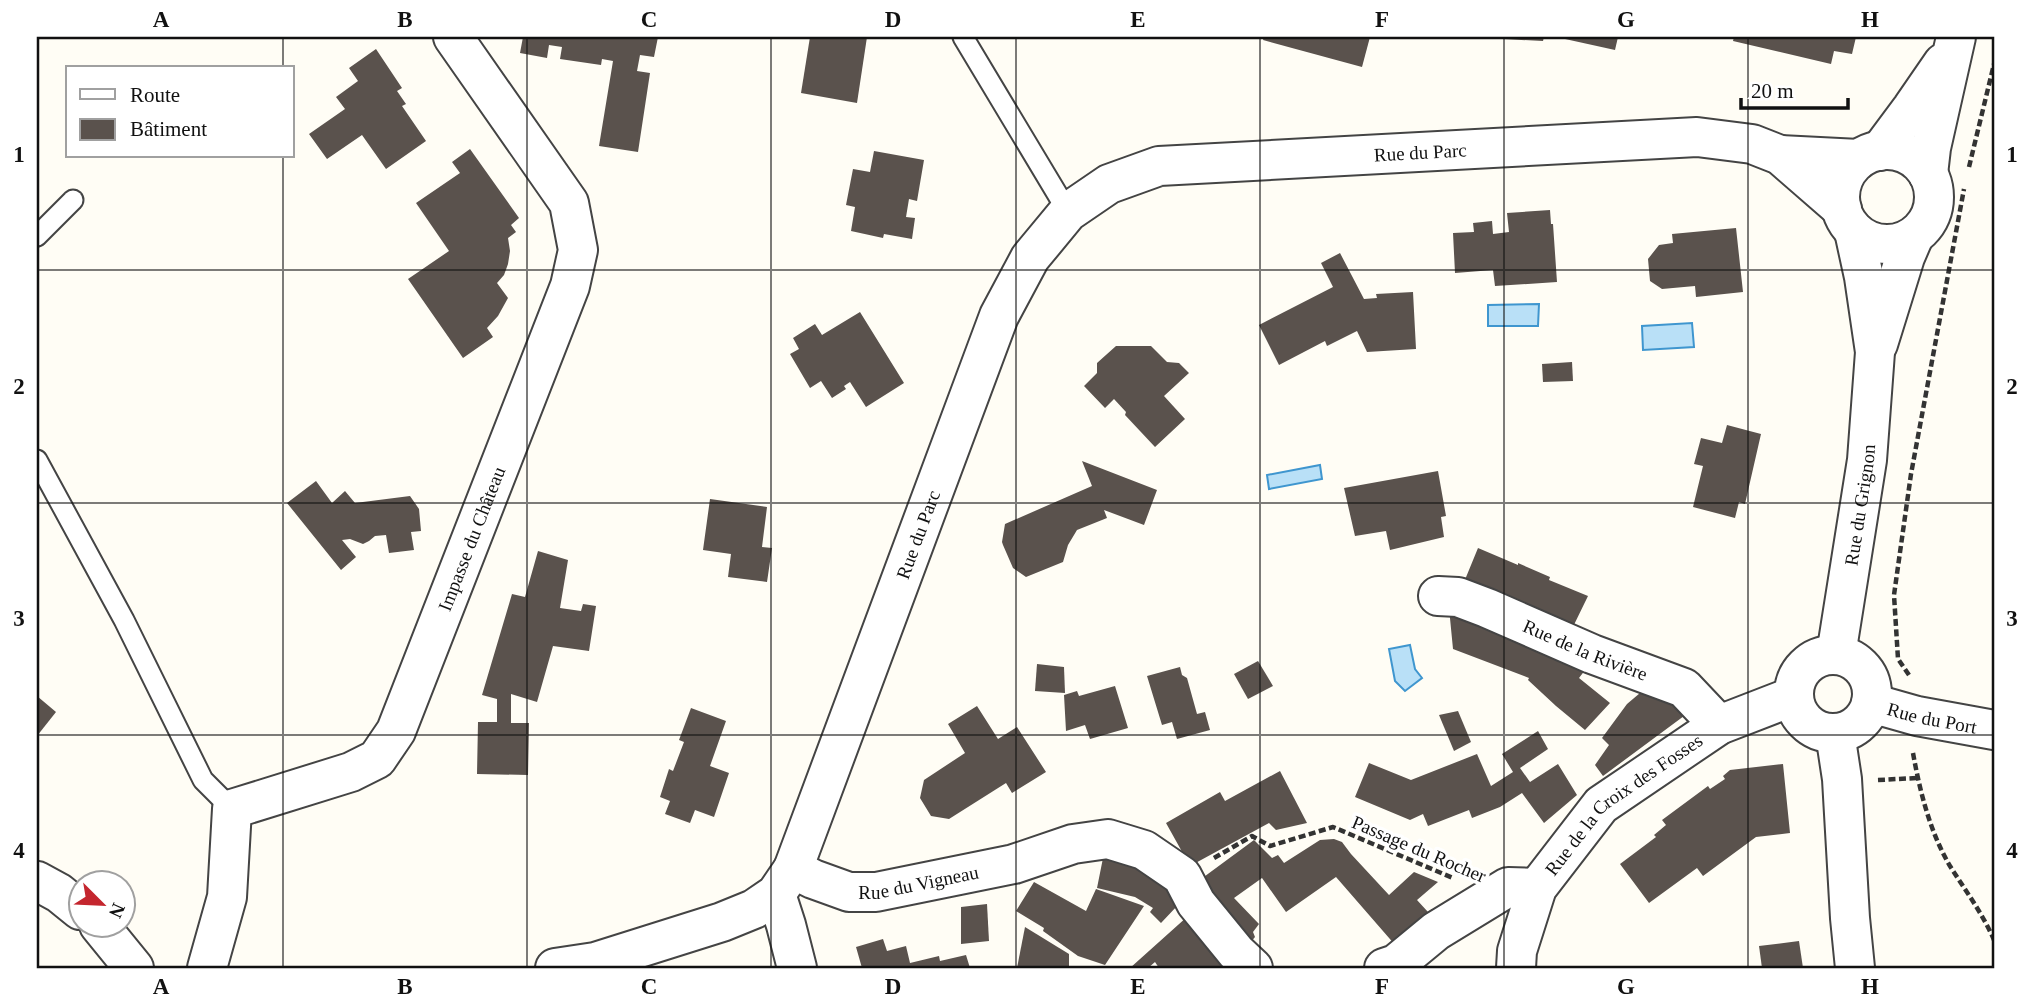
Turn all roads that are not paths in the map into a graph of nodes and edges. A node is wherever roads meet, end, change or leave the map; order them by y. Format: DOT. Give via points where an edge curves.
graph roads {
  1 [pos="453,37"];
  2 [pos="963,37"];
  3 [pos="1954,43"];
  4 [pos="1780,155"];
  5 [pos="1870,155"];
  6 [pos="1928,174"];
  7 [pos="73,200"];
  8 [pos="1068,212"];
  9 [pos="1848,220"];
  10 [pos="37,236"];
  11 [pos="1914,236"];
  12 [pos="1875,352"];
  13 [pos="37,460"];
  14 [pos="1438,596"];
  15 [pos="1836,654"];
  16 [pos="1794,698"];
  17 [pos="1871,703"];
  18 [pos="1719,725"];
  19 [pos="1994,730"];
  20 [pos="1835,733"];
  21 [pos="232,809"];
  22 [pos="37,881"];
  23 [pos="784,882"];
  24 [pos="1537,888"];
  25 [pos="66,898"];
  26 [pos="110,939"];
  27 [pos="134,968"];
  28 [pos="207,968"];
  29 [pos="555,968"];
  30 [pos="797,968"];
  31 [pos="1253,968"];
  32 [pos="1384,968"];
  33 [pos="1516,968"];
  34 [pos="1855,968"];
  1 -- 21 [label="street, Impasse du Château" via="569,203 578,250 570,286 396,731 377,760"];
  2 -- 8 [label="lane"];
  3 -- 5 [label="street" via="1912,108"];
  3 -- 6 [label="street"];
  4 -- 5 [label="street, Rue du Parc"];
  4 -- 8 [label="street, Rue du Parc" via="1752,144 1698,137 1159,166 1109,184"];
  4 -- 9 [label="street, Rue du Parc"];
  5 -- 6 [label="street" via="1894,150 1907,154"];
  5 -- 9 [label="street" via="1849,169 1843,181 1840,195"];
  6 -- 11 [label="street" via="1933,207"];
  7 -- 10 [label="lane"];
  8 -- 23 [label="street, Rue du Parc" via="1030,258 999,316"];
  9 -- 11 [label="street" via="1867,240 1883,244"];
  9 -- 12 [label="street, Rue du Grignon" via="1864,277"];
  11 -- 12 [label="street, Rue du Grignon"];
  12 -- 15 [label="street, Rue du Grignon" via="1867,460"];
  13 -- 21 [label="lane" via="124,620 203,780"];
  14 -- 18 [label="street, Rue de la Rivière" via="1458,597 1684,688"];
  15 -- 16 [label="street" via="1810,662 1795,684"];
  15 -- 17 [label="street" via="1849,657 1868,676"];
  16 -- 18 [label="street, Rue de la Croix des Fosses"];
  16 -- 20 [label="street" via="1812,727"];
  17 -- 19 [label="street, Rue du Port"];
  17 -- 20 [label="street" via="1858,724"];
  18 -- 24 [label="street, Rue de la Croix des Fosses" via="1601,805"];
  20 -- 34 [label="street"];
  21 -- 28 [label="street" via="227,897"];
  22 -- 25 [label="street"];
  23 -- 29 [label="street" via="754,909 722,922 596,961"];
  23 -- 30 [label="street" via="786,925"];
  23 -- 31 [label="street, Rue du Vigneau" via="813,879 849,892 876,892 1108,839 1144,850 1182,877 1196,903"];
  24 -- 32 [label="street" via="1508,887 1492,895"];
  24 -- 33 [label="street, Rue de la Croix des Fosses"];
  26 -- 27 [label="street"];
}
